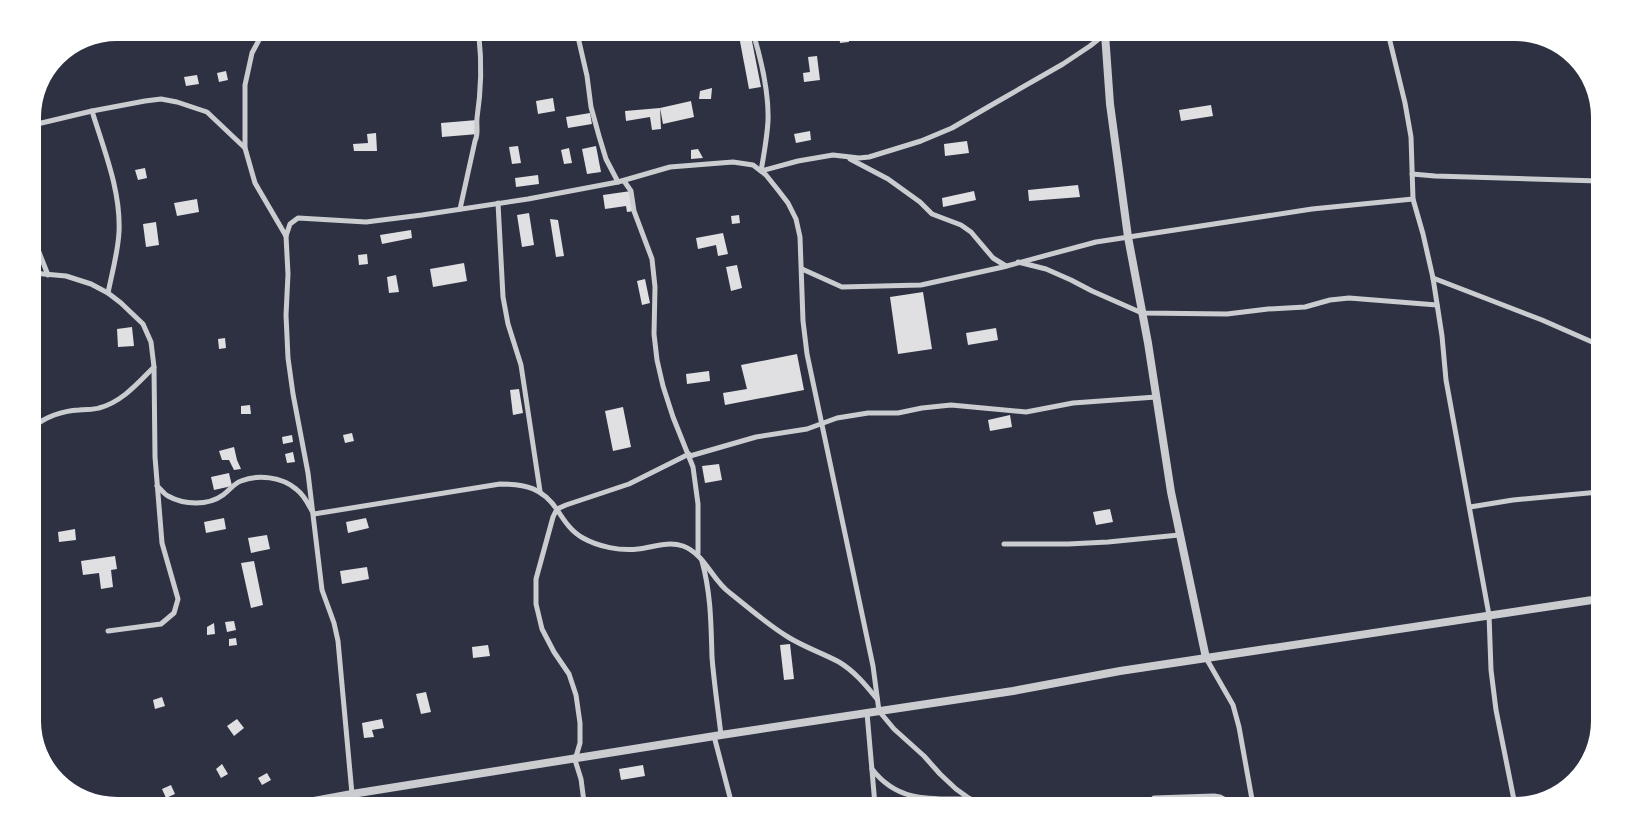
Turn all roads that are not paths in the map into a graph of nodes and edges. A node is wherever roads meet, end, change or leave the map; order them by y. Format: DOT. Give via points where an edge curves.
graph roads {
  1 [pos="258,41"];
  2 [pos="479,41"];
  3 [pos="579,41"];
  4 [pos="755,41"];
  5 [pos="1096,41"];
  6 [pos="1106,41"];
  7 [pos="1390,41"];
  8 [pos="92,111"];
  9 [pos="41,123"];
  10 [pos="245,148"];
  11 [pos="845,156"];
  12 [pos="760,171"];
  13 [pos="1412,174"];
  14 [pos="621,181"];
  15 [pos="1591,181"];
  16 [pos="1413,199"];
  17 [pos="498,203"];
  18 [pos="460,209"];
  19 [pos="286,236"];
  20 [pos="1128,237"];
  21 [pos="41,257"];
  22 [pos="1017,262"];
  23 [pos="1006,266"];
  24 [pos="802,269"];
  25 [pos="41,274"];
  26 [pos="48,275"];
  27 [pos="1433,278"];
  28 [pos="108,293"];
  29 [pos="1437,305"];
  30 [pos="1142,313"];
  31 [pos="1591,341"];
  32 [pos="154,367"];
  33 [pos="1156,397"];
  34 [pos="41,421"];
  35 [pos="822,423"];
  36 [pos="689,455"];
  37 [pos="157,485"];
  38 [pos="540,491"];
  39 [pos="1591,493"];
  40 [pos="1470,507"];
  41 [pos="557,509"];
  42 [pos="314,514"];
  43 [pos="1179,535"];
  44 [pos="1004,544"];
  45 [pos="699,556"];
  46 [pos="1591,600"];
  47 [pos="1489,615"];
  48 [pos="108,630"];
  49 [pos="1206,658"];
  50 [pos="877,699"];
  51 [pos="879,711"];
  52 [pos="867,713"];
  53 [pos="718,736"];
  54 [pos="574,760"];
  55 [pos="872,769"];
  56 [pos="352,794"];
  57 [pos="337,797"];
  58 [pos="352,797"];
  59 [pos="583,797"];
  60 [pos="730,797"];
  61 [pos="874,797"];
  62 [pos="912,797"];
  63 [pos="967,797"];
  64 [pos="1184,797"];
  65 [pos="1220,797"];
  66 [pos="1251,797"];
  67 [pos="1512,797"];
  1 -- 10 [label="street" via="252,53 245,85"];
  2 -- 18 [label="street" via="478,134"];
  3 -- 14 [label="street" via="599,136 606,158"];
  4 -- 12 [label="street" via="768,120"];
  5 -- 11 [label="street" via="1063,64 952,128 869,158"];
  6 -- 20 [label="street" via="1110,104"];
  7 -- 13 [label="street" via="1405,103"];
  8 -- 9 [label="street"];
  8 -- 10 [label="street" via="145,101 177,102 206,112"];
  8 -- 28 [label="street" via="118,209 119,232"];
  10 -- 19 [label="street" via="254,182"];
  11 -- 12 [label="street" via="798,161"];
  11 -- 23 [label="street" via="888,179 932,214 961,225 993,258"];
  12 -- 14 [label="street" via="753,165 733,162 670,167"];
  12 -- 24 [label="street" via="788,203 796,219"];
  13 -- 15 [label="street"];
  13 -- 16 [label="street"];
  14 -- 17 [label="street"];
  14 -- 36 [label="street" via="631,191 634,211 652,259 657,360 673,417"];
  16 -- 20 [label="street"];
  16 -- 27 [label="street"];
  17 -- 18 [label="street"];
  17 -- 38 [label="street" via="503,296 521,365"];
  18 -- 19 [label="street" via="366,222 298,218 290,224"];
  19 -- 42 [label="street" via="288,358"];
  20 -- 22 [label="street"];
  20 -- 30 [label="street"];
  21 -- 26 [label="street"];
  22 -- 23 [label="street"];
  22 -- 30 [label="street" via="1046,269"];
  23 -- 24 [label="street" via="921,285 884,287 842,287"];
  24 -- 35 [label="street" via="803,321"];
  25 -- 26 [label="street"];
  26 -- 28 [label="street" via="66,276"];
  27 -- 29 [label="street"];
  27 -- 31 [label="street"];
  28 -- 32 [label="street" via="142,324 151,342"];
  29 -- 30 [label="street" via="1350,298 1227,314"];
  29 -- 40 [label="street" via="1446,380"];
  30 -- 33 [label="street"];
  32 -- 34 [label="street" via="116,402 59,413"];
  32 -- 37 [label="street"];
  33 -- 35 [label="street" via="1073,403 1026,412 951,405 898,413 868,413"];
  33 -- 43 [label="street"];
  35 -- 36 [label="street"];
  35 -- 50 [label="street" via="873,666"];
  36 -- 41 [label="street" via="629,484"];
  36 -- 45 [label="street" via="698,504"];
  37 -- 42 [label="street" via="166,496 194,503 210,502 250,478 282,480 297,489"];
  37 -- 48 [label="street" via="162,544 178,600 174,613 161,624"];
  38 -- 41 [label="street"];
  38 -- 42 [label="street" via="518,484 500,484"];
  39 -- 40 [label="street"];
  40 -- 47 [label="street"];
  41 -- 45 [label="street" via="567,526 600,545 620,550 667,544 682,546"];
  41 -- 54 [label="street" via="536,579 536,604 542,629 568,674 576,696 580,743"];
  42 -- 56 [label="street" via="322,590 338,641"];
  43 -- 44 [label="street" via="1088,543"];
  43 -- 49 [label="street"];
  45 -- 50 [label="street" via="722,587 787,637 853,672"];
  45 -- 53 [label="street" via="710,602"];
  46 -- 47 [label="street"];
  47 -- 49 [label="street"];
  47 -- 67 [label="street" via="1496,710"];
  49 -- 51 [label="street"];
  49 -- 66 [label="street" via="1233,705"];
  50 -- 51 [label="street"];
  51 -- 52 [label="street"];
  51 -- 63 [label="street" via="940,774"];
  52 -- 53 [label="street"];
  52 -- 55 [label="street"];
  53 -- 54 [label="street"];
  53 -- 60 [label="street"];
  54 -- 56 [label="street"];
  54 -- 59 [label="street"];
  55 -- 61 [label="street"];
  55 -- 62 [label="street" via="894,789"];
  56 -- 57 [label="street"];
  56 -- 58 [label="street"];
  64 -- 65 [label="street"];
}
